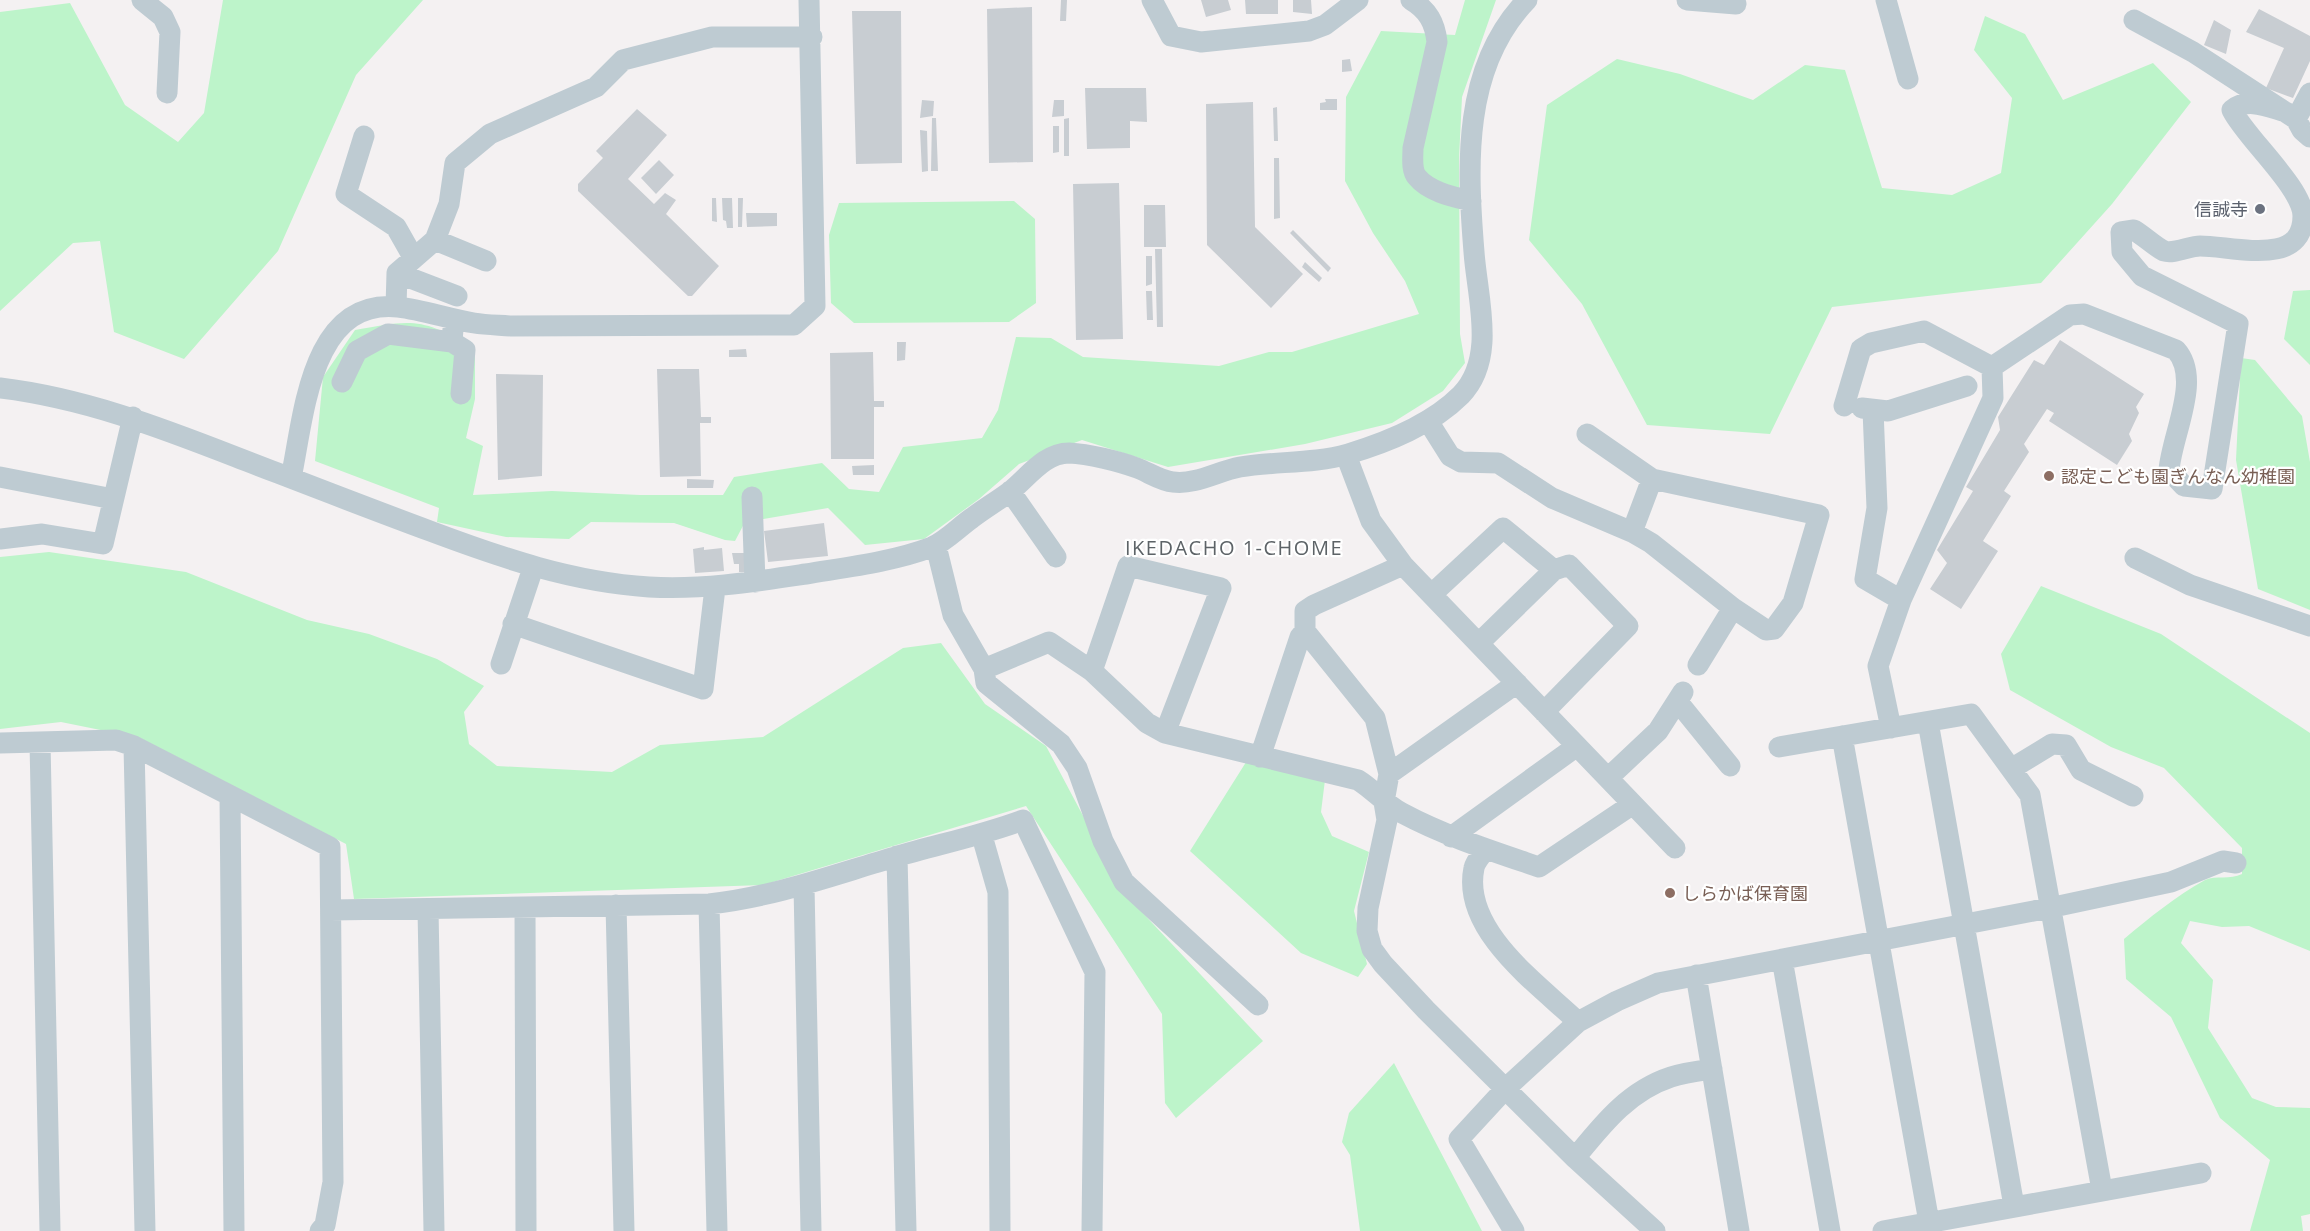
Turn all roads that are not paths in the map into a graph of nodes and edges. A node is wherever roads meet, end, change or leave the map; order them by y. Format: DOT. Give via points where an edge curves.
graph roads {
  1 [pos="142,0"];
  2 [pos="809,0"];
  3 [pos="1152,0"];
  4 [pos="1358,0"];
  5 [pos="1411,0"];
  6 [pos="1527,0"];
  7 [pos="1687,0"];
  8 [pos="1886,0"];
  9 [pos="1736,4"];
  10 [pos="2134,20"];
  11 [pos="812,37"];
  12 [pos="1908,79"];
  13 [pos="167,93"];
  14 [pos="2310,93"];
  15 [pos="2291,115"];
  16 [pos="364,136"];
  17 [pos="2310,137"];
  18 [pos="1471,201"];
  19 [pos="435,240"];
  20 [pos="413,257"];
  21 [pos="486,261"];
  22 [pos="397,273"];
  23 [pos="457,296"];
  24 [pos="396,307"];
  25 [pos="454,319"];
  26 [pos="452,342"];
  27 [pos="1984,363"];
  28 [pos="342,382"];
  29 [pos="1967,386"];
  30 [pos="0,388"];
  31 [pos="461,393"];
  32 [pos="1874,410"];
  33 [pos="133,417"];
  34 [pos="1428,421"];
  35 [pos="1587,434"];
  36 [pos="1346,455"];
  37 [pos="0,477"];
  38 [pos="291,478"];
  39 [pos="1652,479"];
  40 [pos="1010,491"];
  41 [pos="752,497"];
  42 [pos="113,499"];
  43 [pos="1632,532"];
  44 [pos="0,539"];
  45 [pos="936,546"];
  46 [pos="1056,557"];
  47 [pos="2135,558"];
  48 [pos="1403,565"];
  49 [pos="533,568"];
  50 [pos="1554,570"];
  51 [pos="755,582"];
  52 [pos="715,588"];
  53 [pos="1432,594"];
  54 [pos="1901,600"];
  55 [pos="1733,608"];
  56 [pos="513,624"];
  57 [pos="2310,626"];
  58 [pos="1305,631"];
  59 [pos="1479,644"];
  60 [pos="501,664"];
  61 [pos="1698,665"];
  62 [pos="984,669"];
  63 [pos="1092,671"];
  64 [pos="1516,683"];
  65 [pos="1544,712"];
  66 [pos="1928,722"];
  67 [pos="1891,728"];
  68 [pos="1165,733"];
  69 [pos="1842,736"];
  70 [pos="40,742"];
  71 [pos="0,743"];
  72 [pos="134,746"];
  73 [pos="1577,746"];
  74 [pos="1779,747"];
  75 [pos="1260,757"];
  76 [pos="1730,766"];
  77 [pos="2011,770"];
  78 [pos="1389,774"];
  79 [pos="1608,778"];
  80 [pos="230,796"];
  81 [pos="2133,796"];
  82 [pos="1384,802"];
  83 [pos="1633,804"];
  84 [pos="982,836"];
  85 [pos="1451,837"];
  86 [pos="1675,848"];
  87 [pos="1486,849"];
  88 [pos="897,856"];
  89 [pos="2236,863"];
  90 [pos="804,886"];
  91 [pos="709,904"];
  92 [pos="616,905"];
  93 [pos="525,907"];
  94 [pos="2049,908"];
  95 [pos="428,909"];
  96 [pos="331,910"];
  97 [pos="1964,924"];
  98 [pos="1878,940"];
  99 [pos="1782,959"];
  100 [pos="1696,975"];
  101 [pos="1258,1005"];
  102 [pos="1578,1023"];
  103 [pos="1712,1069"];
  104 [pos="1506,1088"];
  105 [pos="1575,1158"];
  106 [pos="2201,1173"];
  107 [pos="2102,1190"];
  108 [pos="2014,1206"];
  109 [pos="1929,1222"];
  110 [pos="325,1229"];
  111 [pos="50,1231"];
  112 [pos="145,1231"];
  113 [pos="234,1231"];
  114 [pos="434,1231"];
  115 [pos="526,1231"];
  116 [pos="624,1231"];
  117 [pos="717,1231"];
  118 [pos="811,1231"];
  119 [pos="906,1231"];
  120 [pos="1000,1231"];
  121 [pos="1092,1231"];
  122 [pos="1514,1231"];
  123 [pos="1656,1231"];
  124 [pos="1738,1231"];
  125 [pos="1830,1231"];
  126 [pos="1883,1231"];
  1 -- 13 [label="street" via="163,17 171,32"];
  2 -- 11 [label="street"];
  3 -- 4 [label="street" via="1171,36 1201,42 1309,31 1325,25"];
  5 -- 18 [label="street" via="1429,14 1437,42 1413,148 1413,164 1417,177 1432,187"];
  6 -- 18 [label="street" via="1511,17 1477,89"];
  7 -- 9 [label="street"];
  8 -- 12 [label="street"];
  10 -- 15 [label="street" via="2193,52"];
  11 -- 19 [label="street" via="712,37 623,60 596,87 490,134 455,163 449,204"];
  11 -- 25 [label="street" via="815,306 794,325 510,326"];
  14 -- 15 [label="street"];
  15 -- 17 [label="street"];
  15 -- 27 [label="street" via="2252,103 2239,104 2232,110 2298,201 2303,214 2298,237 2288,245 2273,251 2196,246 2168,251 2134,230 2121,232 2122,252 2142,276 2238,324 2212,489 2184,486 2169,470 2188,383 2183,358 2176,350 2084,314 2070,315"];
  16 -- 20 [label="street" via="346,194 396,227"];
  18 -- 34 [label="street" via="1482,326 1480,355 1472,382"];
  19 -- 20 [label="street"];
  19 -- 21 [label="street"];
  20 -- 22 [label="street"];
  22 -- 23 [label="street"];
  22 -- 24 [label="street"];
  24 -- 25 [label="street"];
  24 -- 38 [label="street" via="363,310 342,324 318,356"];
  25 -- 26 [label="street"];
  26 -- 28 [label="street" via="388,334 357,351"];
  26 -- 31 [label="street" via="465,350"];
  27 -- 32 [label="street" via="1924,331 1871,343 1860,349 1838,405"];
  27 -- 54 [label="street" via="1993,398"];
  29 -- 32 [label="street" via="1888,411"];
  30 -- 33 [label="street" via="64,398"];
  32 -- 54 [label="street" via="1877,508 1865,579"];
  33 -- 38 [label="street"];
  33 -- 42 [label="street"];
  34 -- 36 [label="street"];
  34 -- 43 [label="street" via="1450,456 1461,462 1498,463 1552,498"];
  35 -- 39 [label="street"];
  36 -- 40 [label="street" via="1235,468 1196,480 1172,482 1129,465 1068,453 1052,456"];
  36 -- 48 [label="street" via="1371,521"];
  37 -- 42 [label="street"];
  38 -- 49 [label="street"];
  39 -- 43 [label="street"];
  39 -- 55 [label="street" via="1819,515 1793,603 1774,628 1766,630"];
  40 -- 45 [label="street"];
  40 -- 46 [label="street"];
  41 -- 51 [label="street"];
  42 -- 44 [label="street" via="103,544 42,534"];
  43 -- 55 [label="street"];
  45 -- 51 [label="street" via="863,565"];
  45 -- 62 [label="street" via="953,615"];
  47 -- 57 [label="street" via="2200,589"];
  48 -- 53 [label="street"];
  48 -- 58 [label="street" via="1305,611"];
  49 -- 52 [label="street" via="649,587"];
  49 -- 56 [label="street"];
  50 -- 53 [label="street" via="1503,528"];
  50 -- 59 [label="street"];
  50 -- 65 [label="street" via="1569,565 1628,626"];
  51 -- 52 [label="street"];
  52 -- 56 [label="street" via="703,690"];
  53 -- 59 [label="street"];
  54 -- 67 [label="street" via="1878,666"];
  55 -- 61 [label="street"];
  56 -- 60 [label="street"];
  58 -- 75 [label="street"];
  58 -- 78 [label="street" via="1375,718"];
  59 -- 64 [label="street"];
  62 -- 63 [label="street" via="1048,642"];
  62 -- 101 [label="street" via="986,682 1067,752 1124,882"];
  63 -- 68 [label="street" via="1147,723"];
  63 -- 68 [label="street" via="1128,566 1221,588"];
  64 -- 65 [label="street"];
  64 -- 78 [label="street"];
  65 -- 73 [label="street"];
  66 -- 67 [label="street"];
  66 -- 77 [label="street" via="1971,714"];
  66 -- 97 [label="street"];
  67 -- 69 [label="street"];
  68 -- 75 [label="street"];
  69 -- 74 [label="street"];
  69 -- 98 [label="street"];
  70 -- 71 [label="street"];
  70 -- 72 [label="street" via="116,740"];
  70 -- 111 [label="street"];
  72 -- 80 [label="street"];
  72 -- 112 [label="street"];
  73 -- 79 [label="street"];
  73 -- 85 [label="street"];
  75 -- 82 [label="street" via="1358,780 1376,791"];
  76 -- 79 [label="street" via="1680,697 1658,731"];
  77 -- 81 [label="street" via="2052,744 2066,745 2081,770"];
  77 -- 94 [label="street" via="2030,795"];
  78 -- 82 [label="street"];
  79 -- 83 [label="street"];
  80 -- 96 [label="street" via="330,847"];
  80 -- 113 [label="street"];
  82 -- 85 [label="street"];
  82 -- 104 [label="street" via="1388,820 1368,908 1367,931 1372,948 1426,1010"];
  83 -- 86 [label="street"];
  83 -- 87 [label="street" via="1539,867"];
  84 -- 88 [label="street"];
  84 -- 120 [label="street" via="998,892"];
  84 -- 121 [label="street" via="1023,820 1095,972"];
  85 -- 87 [label="street"];
  87 -- 102 [label="street" via="1474,866 1472,895 1491,938"];
  88 -- 90 [label="street"];
  88 -- 119 [label="street"];
  89 -- 94 [label="street" via="2223,861 2170,882"];
  90 -- 91 [label="street" via="752,899"];
  90 -- 118 [label="street"];
  91 -- 92 [label="street"];
  91 -- 117 [label="street"];
  92 -- 93 [label="street"];
  92 -- 116 [label="street"];
  93 -- 95 [label="street"];
  93 -- 115 [label="street"];
  94 -- 97 [label="street"];
  94 -- 107 [label="street"];
  95 -- 96 [label="street"];
  95 -- 114 [label="street"];
  96 -- 110 [label="street" via="333,1182"];
  97 -- 98 [label="street"];
  97 -- 108 [label="street"];
  98 -- 99 [label="street"];
  98 -- 109 [label="street"];
  99 -- 100 [label="street"];
  99 -- 125 [label="street"];
  100 -- 102 [label="street" via="1658,983 1617,1000"];
  100 -- 103 [label="street"];
  102 -- 104 [label="street"];
  103 -- 105 [label="street" via="1670,1077 1640,1092 1612,1114"];
  103 -- 124 [label="street"];
  104 -- 105 [label="street"];
  104 -- 122 [label="street" via="1459,1139"];
  105 -- 123 [label="street"];
  106 -- 107 [label="street"];
  107 -- 108 [label="street"];
  108 -- 109 [label="street"];
  109 -- 126 [label="street"];
}
